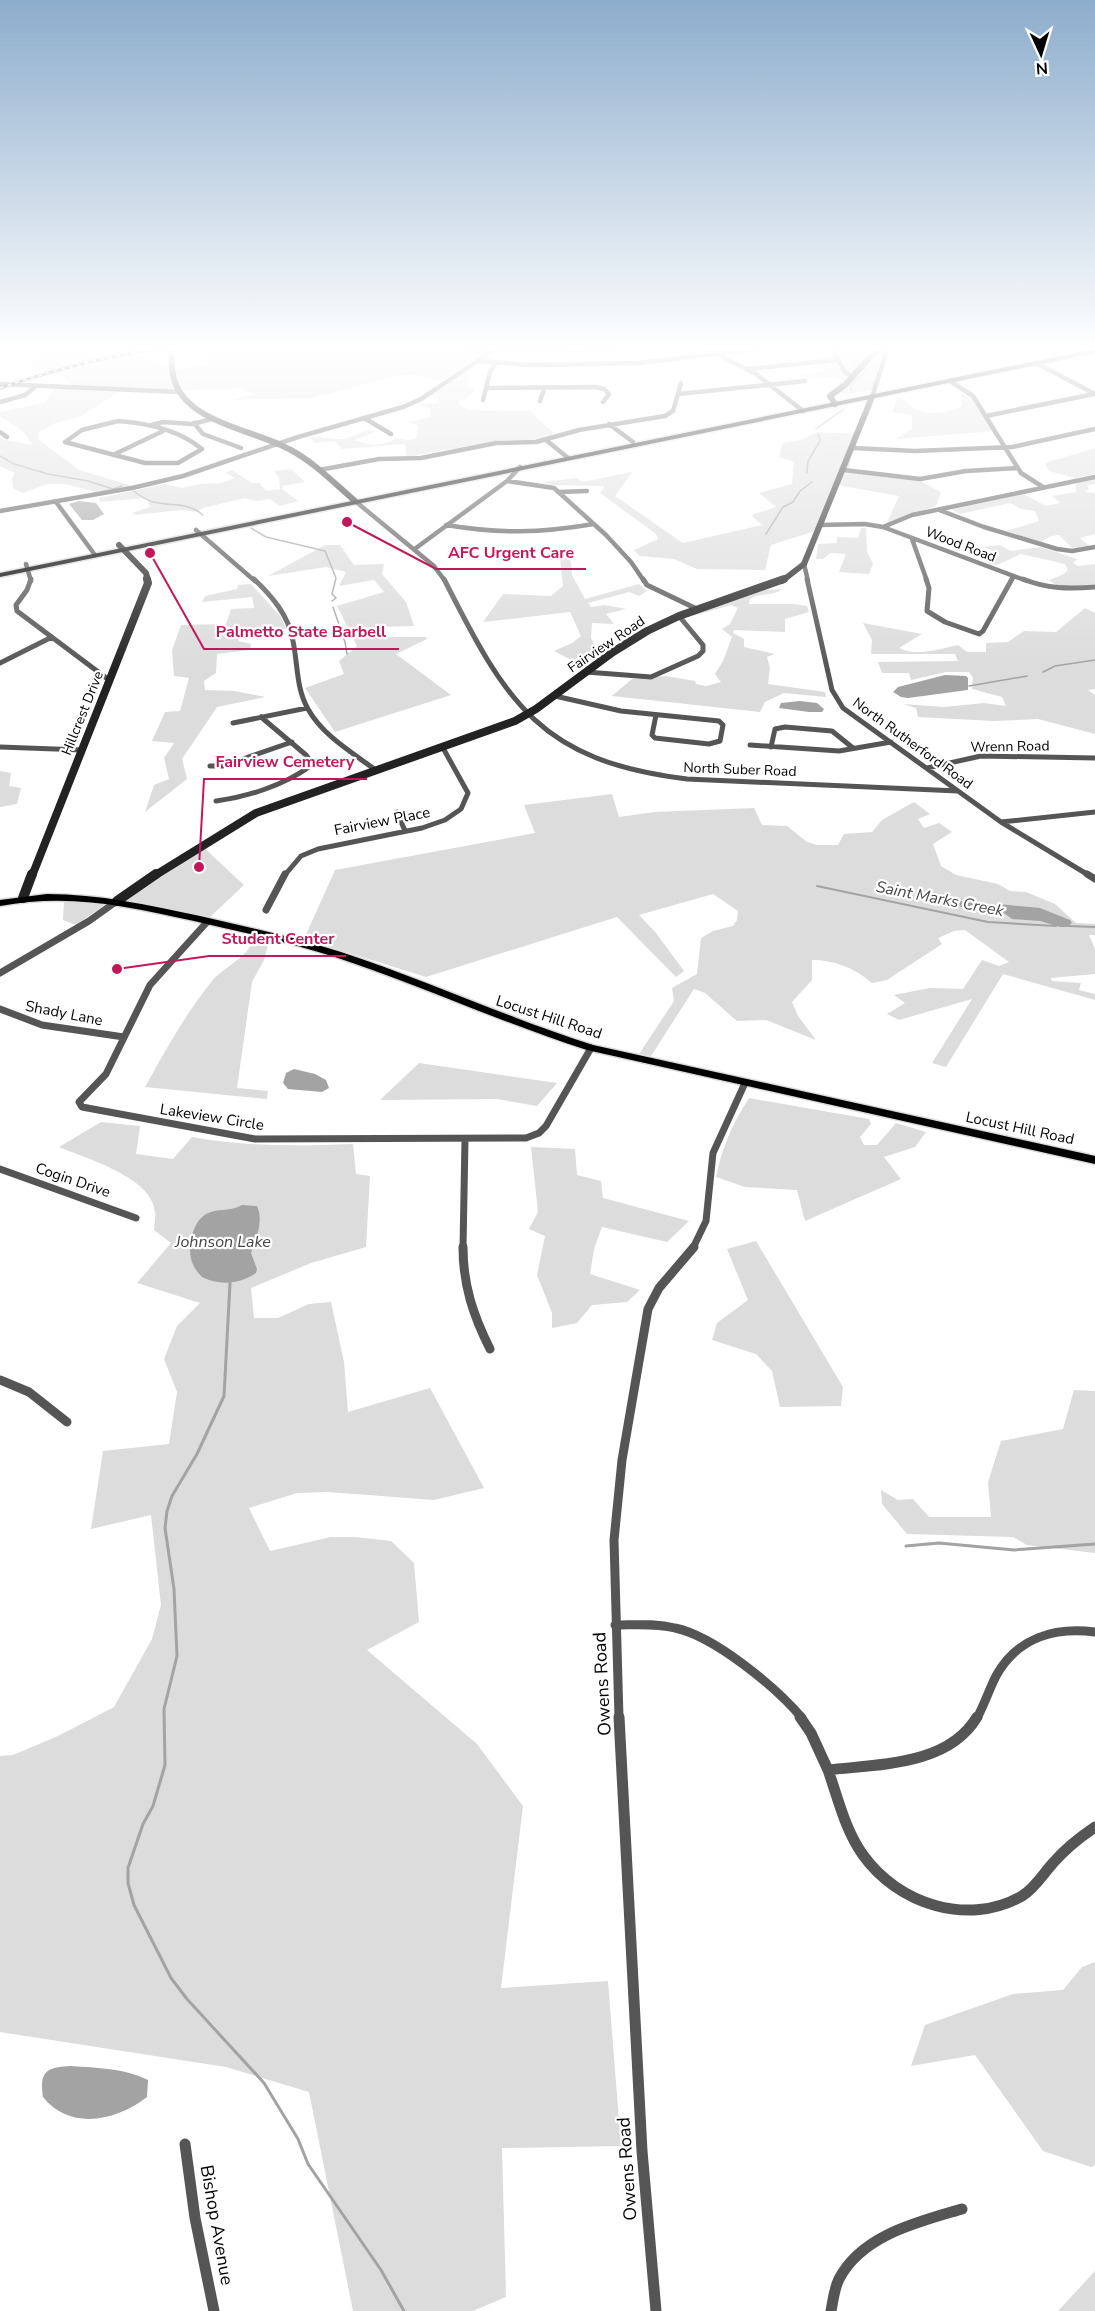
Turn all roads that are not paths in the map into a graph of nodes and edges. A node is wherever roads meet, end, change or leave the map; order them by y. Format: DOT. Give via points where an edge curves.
graph roads {
  1 [pos="113,455"];
  2 [pos="194,455"];
  3 [pos="247,455"];
  4 [pos="295,455"];
  5 [pos="437,455"];
  6 [pos="564,455"];
  7 [pos="580,455"];
  8 [pos="850,455"];
  9 [pos="1010,455"];
  10 [pos="567,457"];
  11 [pos="182,461"];
  12 [pos="520,467"];
  13 [pos="1018,468"];
  14 [pos="319,470"];
  15 [pos="844,470"];
  16 [pos="201,471"];
  17 [pos="1095,477"];
  18 [pos="507,481"];
  19 [pos="1043,488"];
  20 [pos="587,491"];
  21 [pos="558,492"];
  22 [pos="355,501"];
  23 [pos="56,502"];
  24 [pos="938,510"];
  25 [pos="0,511"];
  26 [pos="594,524"];
  27 [pos="446,525"];
  28 [pos="819,525"];
  29 [pos="883,527"];
  30 [pos="198,532"];
  31 [pos="912,539"];
  32 [pos="122,547"];
  33 [pos="1095,547"];
  34 [pos="416,548"];
  35 [pos="94,553"];
  36 [pos="804,564"];
  37 [pos="27,566"];
  38 [pos="0,569"];
  39 [pos="0,575"];
  40 [pos="1013,577"];
  41 [pos="1095,587"];
  42 [pos="697,609"];
  43 [pos="679,616"];
  44 [pos="52,637"];
  45 [pos="0,663"];
  46 [pos="586,672"];
  47 [pos="110,680"];
  48 [pos="555,696"];
  49 [pos="307,708"];
  50 [pos="527,714"];
  51 [pos="656,715"];
  52 [pos="261,717"];
  53 [pos="233,723"];
  54 [pos="292,742"];
  55 [pos="891,742"];
  56 [pos="750,745"];
  57 [pos="0,747"];
  58 [pos="771,747"];
  59 [pos="443,748"];
  60 [pos="853,748"];
  61 [pos="82,750"];
  62 [pos="1095,758"];
  63 [pos="210,766"];
  64 [pos="927,768"];
  65 [pos="377,771"];
  66 [pos="958,791"];
  67 [pos="216,801"];
  68 [pos="397,812"];
  69 [pos="1095,812"];
  70 [pos="1001,822"];
  71 [pos="405,831"];
  72 [pos="1095,879"];
  73 [pos="23,898"];
  74 [pos="117,901"];
  75 [pos="0,903"];
  76 [pos="266,910"];
  77 [pos="207,922"];
  78 [pos="0,973"];
  79 [pos="0,1009"];
  80 [pos="124,1037"];
  81 [pos="591,1048"];
  82 [pos="745,1083"];
  83 [pos="465,1139"];
  84 [pos="1095,1160"];
  85 [pos="0,1169"];
  86 [pos="136,1218"];
  87 [pos="490,1349"];
  88 [pos="0,1380"];
  89 [pos="67,1422"];
  90 [pos="615,1625"];
  91 [pos="1095,1632"];
  92 [pos="828,1770"];
  93 [pos="1095,1827"];
  94 [pos="185,2144"];
  95 [pos="962,2209"];
  96 [pos="214,2311"];
  97 [pos="656,2311"];
  98 [pos="831,2311"];
  1 -- 11 [label="street" via="136,463"];
  2 -- 11 [label="street"];
  3 -- 16 [label="street"];
  4 -- 14 [label="street"];
  5 -- 14 [label="street" via="379,459"];
  6 -- 10 [label="street"];
  7 -- 10 [label="main road"];
  8 -- 15 [label="street"];
  9 -- 13 [label="street"];
  10 -- 12 [label="main road"];
  11 -- 16 [label="street"];
  12 -- 18 [label="street"];
  12 -- 22 [label="main road"];
  13 -- 15 [label="street" via="966,471 924,479"];
  13 -- 19 [label="street"];
  14 -- 22 [label="street"];
  15 -- 28 [label="street"];
  16 -- 23 [label="street"];
  17 -- 19 [label="street"];
  18 -- 21 [label="street" via="549,486"];
  18 -- 27 [label="street"];
  19 -- 24 [label="street"];
  20 -- 21 [label="street"];
  21 -- 26 [label="street"];
  22 -- 30 [label="main road"];
  22 -- 34 [label="street, North Suber Road"];
  23 -- 25 [label="street"];
  23 -- 35 [label="street"];
  24 -- 29 [label="street" via="907,516"];
  24 -- 33 [label="street" via="1057,549"];
  26 -- 27 [label="street" via="553,531 493,532"];
  26 -- 42 [label="street" via="631,562 647,585"];
  27 -- 34 [label="street"];
  28 -- 29 [label="street, Wood Road"];
  28 -- 36 [label="street"];
  29 -- 31 [label="street, Wood Road"];
  30 -- 32 [label="main road"];
  30 -- 49 [label="street" via="264,590 285,616"];
  31 -- 40 [label="street, Wood Road"];
  31 -- 40 [label="street" via="929,588 927,611 971,632 983,631"];
  32 -- 35 [label="main road"];
  32 -- 47 [label="street, Hillcrest Drive" via="149,580"];
  34 -- 50 [label="street, North Suber Road" via="442,576 494,670"];
  35 -- 37 [label="main road"];
  36 -- 42 [label="street, Fairview Road" via="780,582"];
  36 -- 55 [label="street, North Rutherford Road" via="834,696 850,715"];
  37 -- 38 [label="main road"];
  37 -- 39 [label="main road"];
  37 -- 44 [label="street" via="31,586 16,609"];
  40 -- 41 [label="street, Wood Road" via="1053,589"];
  42 -- 43 [label="street, Fairview Road"];
  43 -- 46 [label="street, Fairview Road" via="638,636"];
  43 -- 46 [label="street" via="703,645 698,656 651,677"];
  44 -- 45 [label="street"];
  44 -- 47 [label="street"];
  46 -- 48 [label="street, Fairview Road"];
  47 -- 61 [label="street, Hillcrest Drive"];
  48 -- 50 [label="street, Fairview Road"];
  48 -- 51 [label="street"];
  49 -- 52 [label="street"];
  49 -- 65 [label="street" via="326,733"];
  50 -- 59 [label="street, Fairview Road"];
  50 -- 66 [label="street, North Suber Road" via="575,751 620,767 666,777 706,783"];
  51 -- 51 [label="street" via="719,721 723,725 720,741 709,744 655,738 652,735"];
  52 -- 53 [label="street"];
  52 -- 54 [label="street"];
  54 -- 63 [label="street" via="223,766"];
  54 -- 67 [label="street" via="309,759 304,772 227,801"];
  55 -- 60 [label="street" via="874,748"];
  55 -- 64 [label="street, North Rutherford Road"];
  56 -- 58 [label="street"];
  57 -- 61 [label="street"];
  58 -- 60 [label="street"];
  58 -- 60 [label="street" via="775,729 785,727 832,731"];
  59 -- 65 [label="street, Fairview Road"];
  59 -- 71 [label="street, Fairview Place" via="466,789 467,800 460,811 444,821"];
  61 -- 73 [label="street, Hillcrest Drive"];
  62 -- 64 [label="street, Wrenn Road" via="981,756"];
  64 -- 66 [label="street, North Rutherford Road"];
  65 -- 74 [label="street, Fairview Road" via="256,813"];
  66 -- 70 [label="street, North Rutherford Road"];
  68 -- 71 [label="street"];
  69 -- 70 [label="street"];
  70 -- 72 [label="street, North Rutherford Road"];
  71 -- 76 [label="street, Fairview Place" via="327,846 304,855 288,870"];
  73 -- 74 [label="main road, Locust Hill Road"];
  73 -- 75 [label="main road, Locust Hill Road"];
  74 -- 77 [label="main road, Locust Hill Road"];
  74 -- 78 [label="street"];
  77 -- 80 [label="street, Lakeview Circle" via="150,985"];
  77 -- 81 [label="main road, Locust Hill Road" via="339,955"];
  79 -- 80 [label="street, Shady Lane" via="35,1023"];
  80 -- 83 [label="street, Lakeview Circle" via="106,1074 80,1102 82,1107 255,1139"];
  81 -- 82 [label="main road, Locust Hill Road"];
  81 -- 83 [label="street, Lakeview Circle" via="539,1133 522,1138"];
  82 -- 84 [label="main road, Locust Hill Road"];
  82 -- 90 [label="street, Owens Road" via="712,1155 710,1204 702,1232 648,1309 617,1496"];
  83 -- 87 [label="street" via="465,1286"];
  85 -- 86 [label="street, Cogin Drive"];
  88 -- 89 [label="street" via="29,1392"];
  90 -- 92 [label="street" via="677,1628 712,1644 776,1689 793,1706 813,1733"];
  90 -- 97 [label="street, Owens Road" via="641,2140"];
  91 -- 92 [label="street" via="1052,1632 1018,1647 1005,1661 971,1727 944,1748 909,1758"];
  92 -- 93 [label="street" via="856,1844 869,1863 896,1888 938,1907 979,1910 1013,1901 1029,1891 1064,1852"];
  94 -- 96 [label="street, Bishop Avenue"];
  95 -- 98 [label="street" via="882,2236 857,2256 839,2280"];
}
